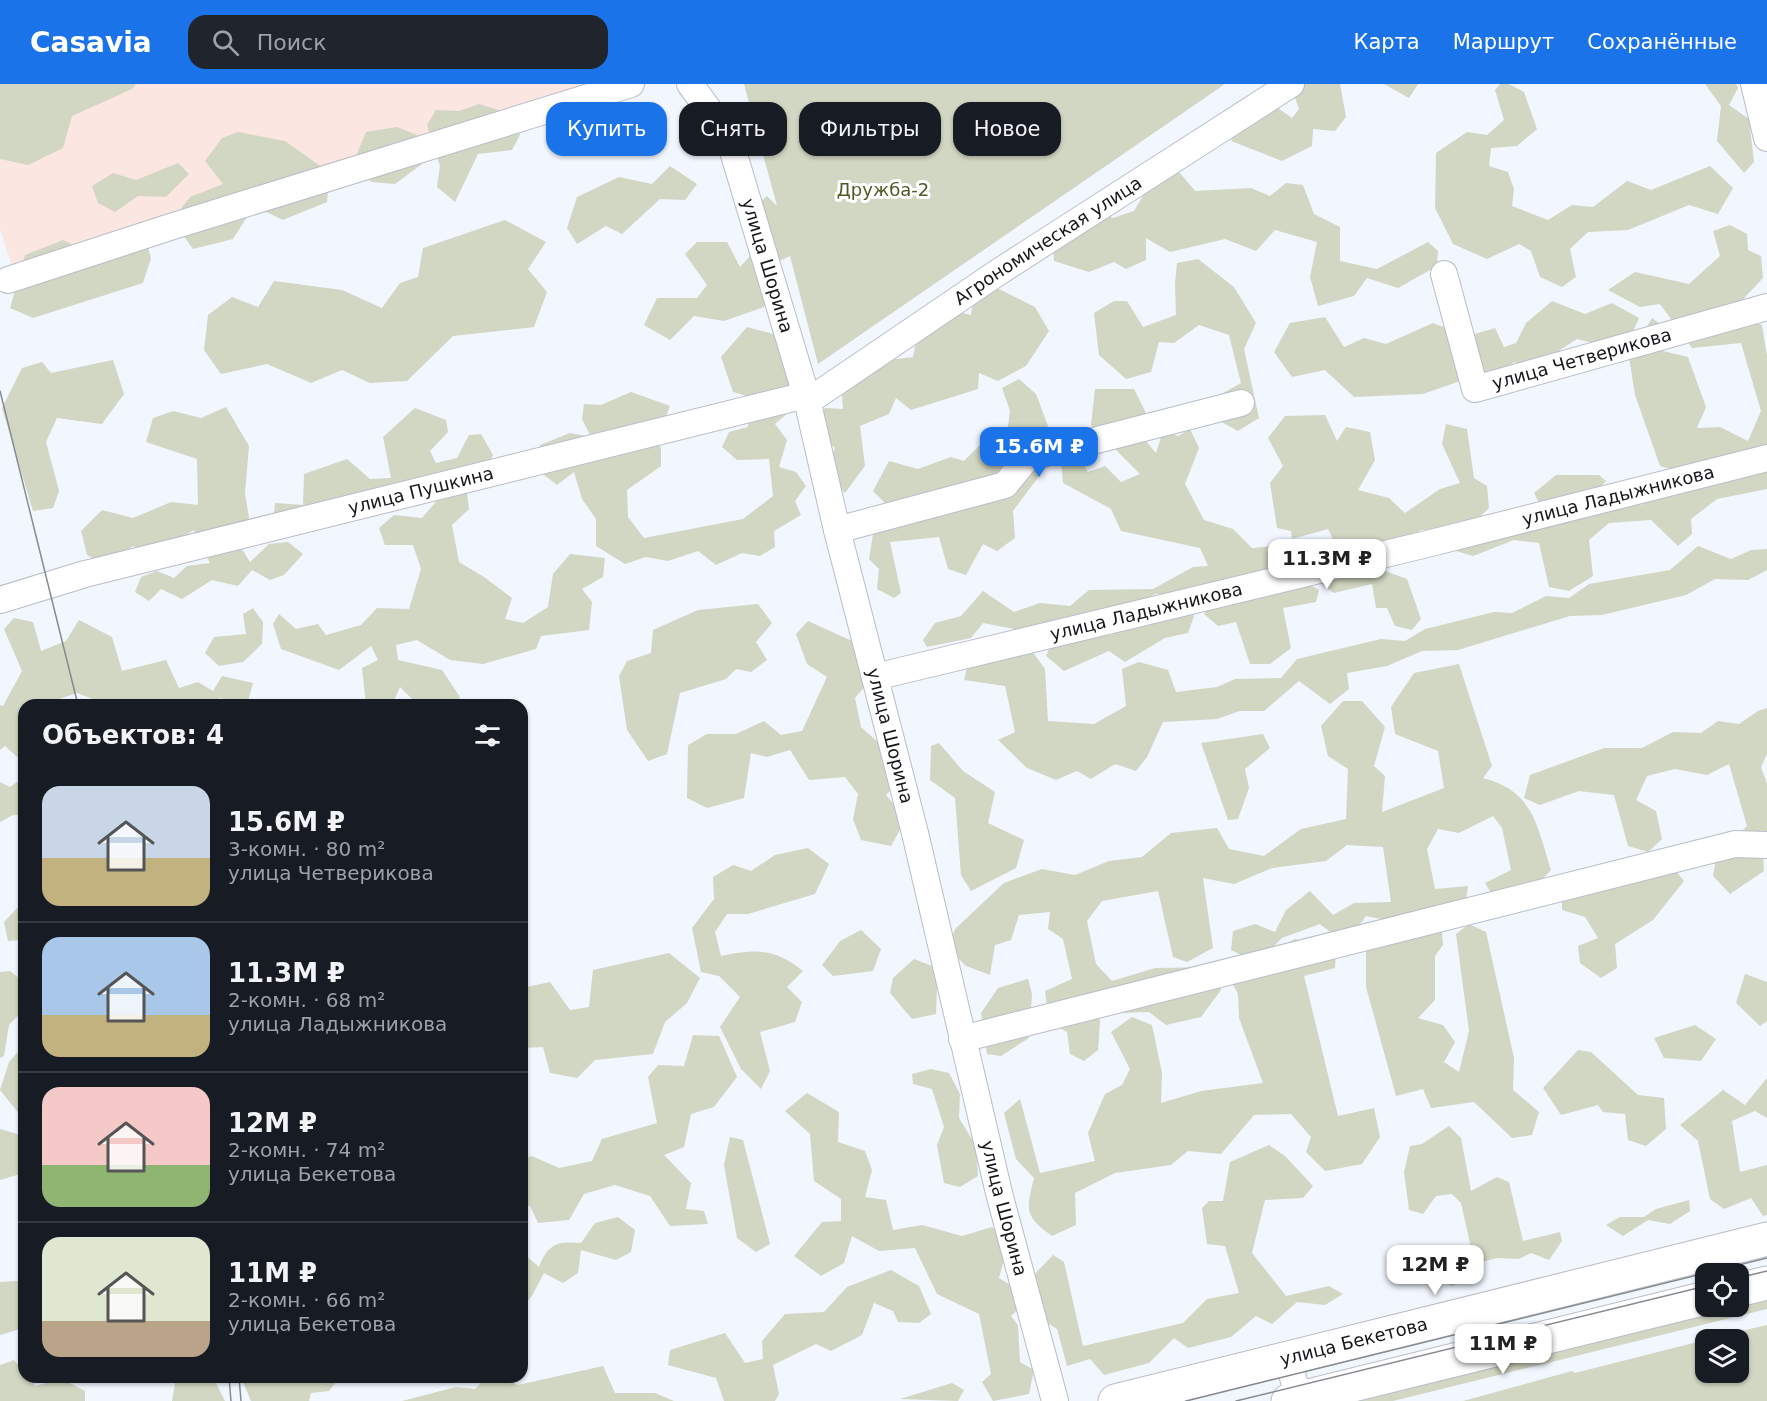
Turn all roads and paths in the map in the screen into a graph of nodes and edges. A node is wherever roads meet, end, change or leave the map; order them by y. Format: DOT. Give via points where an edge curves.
graph roads {
  1 [pos="631,84"];
  2 [pos="690,84"];
  3 [pos="1291,84"];
  4 [pos="1754,84"];
  5 [pos="1767,138"];
  6 [pos="1444,274"];
  7 [pos="8,280"];
  8 [pos="1767,307"];
  9 [pos="806,399"];
  10 [pos="1241,403"];
  11 [pos="1767,458"];
  12 [pos="837,530"];
  13 [pos="0,600"];
  14 [pos="875,677"];
  15 [pos="1767,845"];
  16 [pos="962,1039"];
  17 [pos="1767,1239"];
  18 [pos="1767,1283"];
  19 [pos="1749,1287"];
  20 [pos="1695,1301"];
  21 [pos="1288,1358"];
  22 [pos="1295,1400"];
  23 [pos="1055,1401"];
  24 [pos="1115,1401"];
  1 -- 7 [label="street"];
  2 -- 9 [label="street, улица Шорина" via="729,138"];
  3 -- 9 [label="street, Агрономическая улица"];
  4 -- 5 [label="street"];
  6 -- 8 [label="street, улица Четверикова" via="1475,389"];
  9 -- 12 [label="street, улица Шорина"];
  9 -- 13 [label="street, улица Пушкина" via="85,574"];
  10 -- 12 [label="street" via="1027,458 1005,485"];
  11 -- 14 [label="street, улица Ладыжникова"];
  12 -- 14 [label="street, улица Шорина"];
  14 -- 16 [label="street, улица Шорина"];
  15 -- 16 [label="street" via="1735,844"];
  16 -- 23 [label="street, улица Шорина"];
  17 -- 21 [label="main road, улица Бекетова"];
  18 -- 19 [label="main road"];
  20 -- 22 [label="main road"];
  21 -- 22 [label="street"];
  21 -- 24 [label="main road, улица Бекетова"];
}
